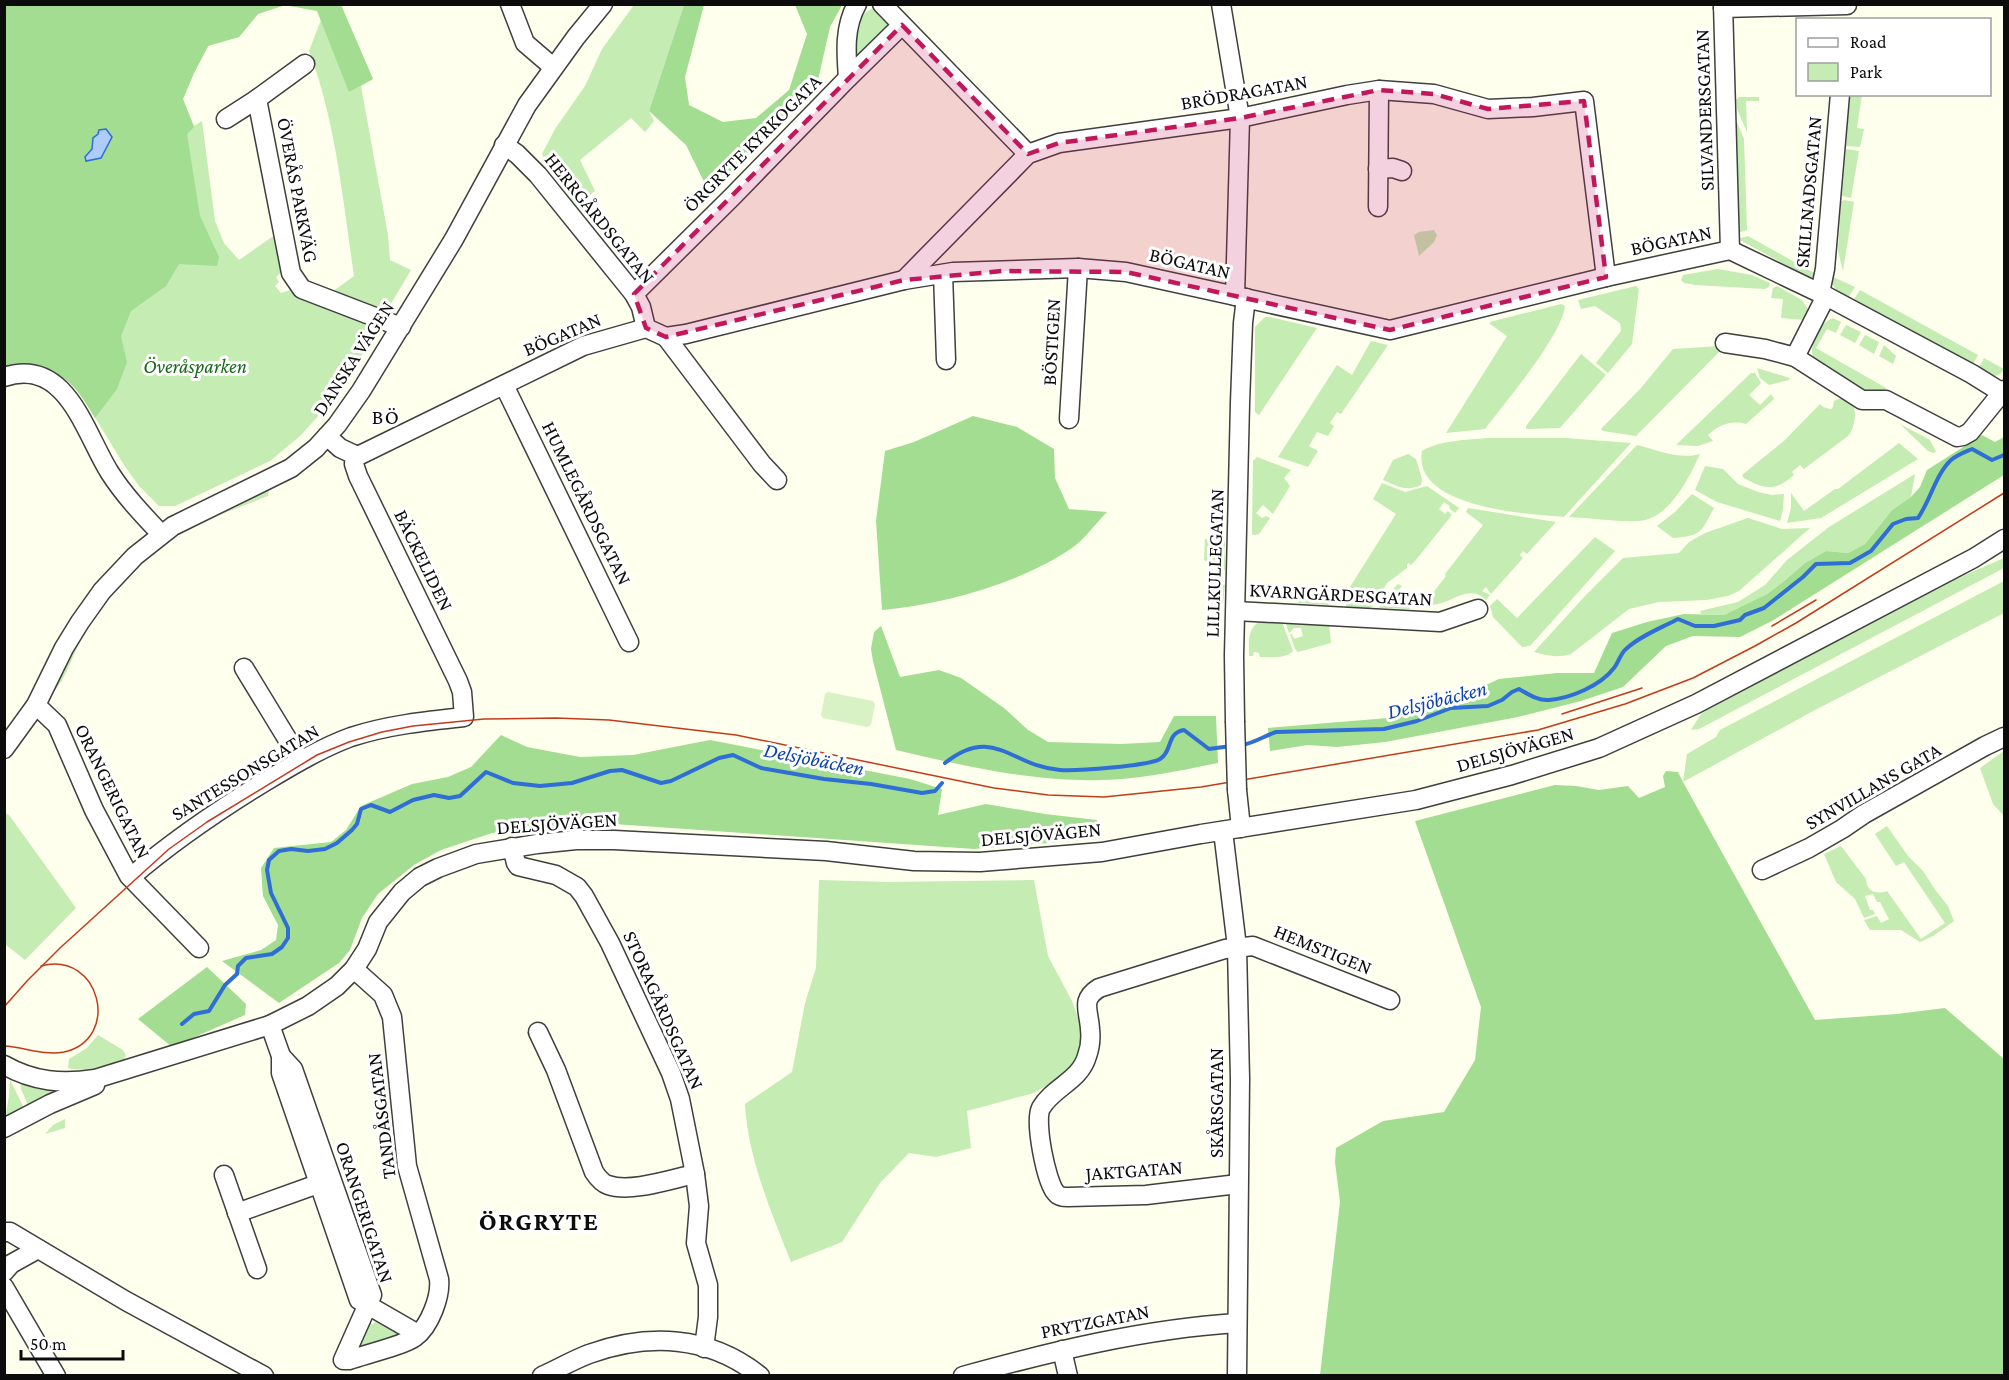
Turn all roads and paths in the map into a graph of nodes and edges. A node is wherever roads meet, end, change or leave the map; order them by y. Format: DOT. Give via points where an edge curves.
graph roads {
  1 [pos="510,4"];
  2 [pos="603,4"];
  3 [pos="857,4"];
  4 [pos="882,4"];
  5 [pos="1221,4"];
  6 [pos="1847,5"];
  7 [pos="1723,6"];
  8 [pos="902,25"];
  9 [pos="305,64"];
  10 [pos="553,67"];
  11 [pos="848,78"];
  12 [pos="1378,90"];
  13 [pos="1840,96"];
  14 [pos="257,99"];
  15 [pos="1240,118"];
  16 [pos="225,119"];
  17 [pos="504,145"];
  18 [pos="1028,154"];
  19 [pos="1378,169"];
  20 [pos="1402,171"];
  21 [pos="1378,207"];
  22 [pos="945,236"];
  23 [pos="1730,250"];
  24 [pos="1078,268"];
  25 [pos="948,273"];
  26 [pos="1606,277"];
  27 [pos="904,280"];
  28 [pos="634,294"];
  29 [pos="1823,295"];
  30 [pos="1241,297"];
  31 [pos="401,327"];
  32 [pos="646,328"];
  33 [pos="666,337"];
  34 [pos="1725,343"];
  35 [pos="1795,357"];
  36 [pos="946,360"];
  37 [pos="4,377"];
  38 [pos="504,385"];
  39 [pos="2004,392"];
  40 [pos="1069,419"];
  41 [pos="327,436"];
  42 [pos="355,455"];
  43 [pos="777,480"];
  44 [pos="160,534"];
  45 [pos="2004,539"];
  46 [pos="2004,552"];
  47 [pos="1974,558"];
  48 [pos="1478,609"];
  49 [pos="1236,611"];
  50 [pos="629,642"];
  51 [pos="244,668"];
  52 [pos="36,705"];
  53 [pos="464,717"];
  54 [pos="2004,737"];
  55 [pos="4,748"];
  56 [pos="300,760"];
  57 [pos="1232,830"];
  58 [pos="512,847"];
  59 [pos="1762,870"];
  60 [pos="131,878"];
  61 [pos="1238,947"];
  62 [pos="199,948"];
  63 [pos="354,969"];
  64 [pos="1390,1000"];
  65 [pos="270,1025"];
  66 [pos="538,1032"];
  67 [pos="4,1065"];
  68 [pos="136,1068"];
  69 [pos="10,1125"];
  70 [pos="4,1143"];
  71 [pos="695,1174"];
  72 [pos="224,1175"];
  73 [pos="325,1181"];
  74 [pos="1238,1184"];
  75 [pos="237,1213"];
  76 [pos="4,1232"];
  77 [pos="39,1249"];
  78 [pos="257,1269"];
  79 [pos="4,1272"];
  80 [pos="4,1287"];
  81 [pos="367,1304"];
  82 [pos="1237,1323"];
  83 [pos="418,1334"];
  84 [pos="704,1347"];
  85 [pos="1062,1350"];
  86 [pos="552,1374"];
  87 [pos="56,1376"];
  88 [pos="264,1376"];
  89 [pos="760,1376"];
  90 [pos="963,1376"];
  91 [pos="1068,1376"];
  92 [pos="1237,1376"];
  1 -- 10 [label="street" via="525,43"];
  2 -- 10 [label="street, DANSKA VÄGEN"];
  3 -- 11 [label="street" via="848,31"];
  4 -- 8 [label="street"];
  5 -- 15 [label="street, LILLKULLEGATAN"];
  6 -- 7 [label="street"];
  7 -- 23 [label="street, SILVANDERSGATAN"];
  8 -- 11 [label="street, ÖRGRYTE KYRKOGATA"];
  8 -- 18 [label="street"];
  9 -- 14 [label="street, ÖVERÅS PARKVÄG"];
  10 -- 17 [label="street, DANSKA VÄGEN"];
  11 -- 28 [label="street, ÖRGRYTE KYRKOGATA"];
  12 -- 15 [label="street, BRÖDRAGATAN"];
  12 -- 19 [label="street"];
  12 -- 26 [label="street, BRÖDRAGATAN" via="1434,94 1488,109 1584,101"];
  13 -- 29 [label="street, SKILLNADSGATAN"];
  14 -- 16 [label="street, ÖVERÅS PARKVÄG"];
  14 -- 31 [label="street, ÖVERÅS PARKVÄG" via="287,256 296,282 302,289"];
  15 -- 18 [label="street, BRÖDRAGATAN" via="1059,143"];
  15 -- 30 [label="street, LILLKULLEGATAN"];
  17 -- 28 [label="street, HERRGÅRDSGATAN" via="538,174"];
  17 -- 31 [label="street, DANSKA VÄGEN"];
  18 -- 22 [label="street, BRÖDRAGATAN"];
  19 -- 20 [label="street"];
  19 -- 21 [label="street"];
  22 -- 25 [label="street" via="941,248"];
  22 -- 27 [label="street, BRÖDRAGATAN"];
  23 -- 26 [label="street, BÖGATAN"];
  23 -- 29 [label="street, BÖGATAN"];
  24 -- 25 [label="street, BÖGATAN"];
  24 -- 30 [label="street, BÖGATAN" via="1126,272"];
  24 -- 40 [label="street, BÖSTIGEN"];
  25 -- 27 [label="street, BÖGATAN"];
  25 -- 36 [label="street"];
  26 -- 30 [label="street, BÖGATAN" via="1390,330"];
  27 -- 33 [label="street, BÖGATAN"];
  28 -- 32 [label="street, HERRGÅRDSGATAN"];
  29 -- 35 [label="street, SKILLNADSGATAN"];
  29 -- 39 [label="street, BÖGATAN"];
  30 -- 49 [label="street, LILLKULLEGATAN"];
  31 -- 41 [label="street, DANSKA VÄGEN" via="362,391"];
  32 -- 33 [label="street"];
  32 -- 38 [label="street, BÖGATAN" via="583,346"];
  33 -- 43 [label="street"];
  34 -- 35 [label="street"];
  35 -- 39 [label="street" via="1862,400 1886,400 1957,437 1970,432"];
  37 -- 44 [label="street" via="41,376 60,387 111,474"];
  38 -- 42 [label="street, BÖGATAN"];
  38 -- 50 [label="street, HUMLEGÅRDSGATAN"];
  41 -- 42 [label="street" via="345,452"];
  41 -- 44 [label="street, DANSKA VÄGEN" via="291,468"];
  42 -- 53 [label="street, BÄCKELIDEN" via="358,476 458,681"];
  44 -- 52 [label="street, DANSKA VÄGEN" via="94,602 64,648"];
  45 -- 47 [label="street, DELSJÖVÄGEN"];
  46 -- 47 [label="street, DELSJÖVÄGEN"];
  47 -- 57 [label="street, DELSJÖVÄGEN" via="1696,704 1576,756 1416,800"];
  48 -- 49 [label="street, KVARNGÄRDESGATAN" via="1440,622"];
  49 -- 57 [label="street, LILLKULLEGATAN, bridge" via="1237,790"];
  51 -- 56 [label="street"];
  52 -- 55 [label="street, DANSKA VÄGEN"];
  52 -- 60 [label="street, ORANGERIGATAN" via="57,725 94,810"];
  53 -- 56 [label="street, SANTESSONSGATAN" via="384,728 351,737"];
  54 -- 59 [label="street, SYNVILLANS GATA" via="1809,848"];
  56 -- 60 [label="street, SANTESSONSGATAN" via="167,846"];
  57 -- 58 [label="street, DELSJÖVÄGEN" via="1102,852 962,862 633,840 576,840"];
  57 -- 61 [label="street, SKÅRSGATAN"];
  58 -- 63 [label="street, DELSJÖVÄGEN" via="455,860 413,882 385,911"];
  58 -- 71 [label="street, STORAGÅRDSGATAN" via="518,866 556,875 577,887 589,904 671,1073"];
  60 -- 62 [label="street, ORANGERIGATAN"];
  61 -- 64 [label="street, HEMSTIGEN" via="1258,947"];
  61 -- 74 [label="street, SKÅRSGATAN"];
  61 -- 74 [label="street, JAKTGATAN" via="1099,988 1089,996 1090,1042 1083,1067 1046,1101 1038,1115 1050,1181 1061,1196 1146,1195"];
  63 -- 65 [label="street, DELSJÖVÄGEN" via="327,994"];
  63 -- 83 [label="street, TANDÅSGATAN" via="382,995 392,1017 407,1166 439,1279 435,1308"];
  65 -- 68 [label="street, DELSJÖVÄGEN"];
  65 -- 73 [label="street, ORANGERIGATAN" via="281,1056 280,1072"];
  66 -- 71 [label="street" via="599,1179 606,1185 622,1188"];
  67 -- 68 [label="street, DELSJÖVÄGEN" via="34,1079 54,1082 95,1079"];
  68 -- 69 [label="street, DELSJÖVÄGEN"];
  69 -- 70 [label="street"];
  71 -- 84 [label="street, STORAGÅRDSGATAN" via="699,1206 696,1243 708,1285"];
  72 -- 75 [label="street"];
  73 -- 75 [label="street"];
  73 -- 81 [label="street, ORANGERIGATAN" via="359,1300"];
  74 -- 82 [label="street, SKÅRSGATAN"];
  75 -- 78 [label="street"];
  76 -- 77 [label="street"];
  77 -- 79 [label="street"];
  77 -- 88 [label="street"];
  80 -- 87 [label="street"];
  81 -- 83 [label="street"];
  81 -- 83 [label="street" via="343,1360 414,1339"];
  82 -- 85 [label="street, PRYTZGATAN" via="1140,1334"];
  82 -- 92 [label="street, SKÅRSGATAN"];
  84 -- 86 [label="street" via="670,1340 637,1342 588,1354"];
  84 -- 89 [label="street" via="736,1359"];
  85 -- 90 [label="street, PRYTZGATAN"];
  85 -- 91 [label="street"];
}
